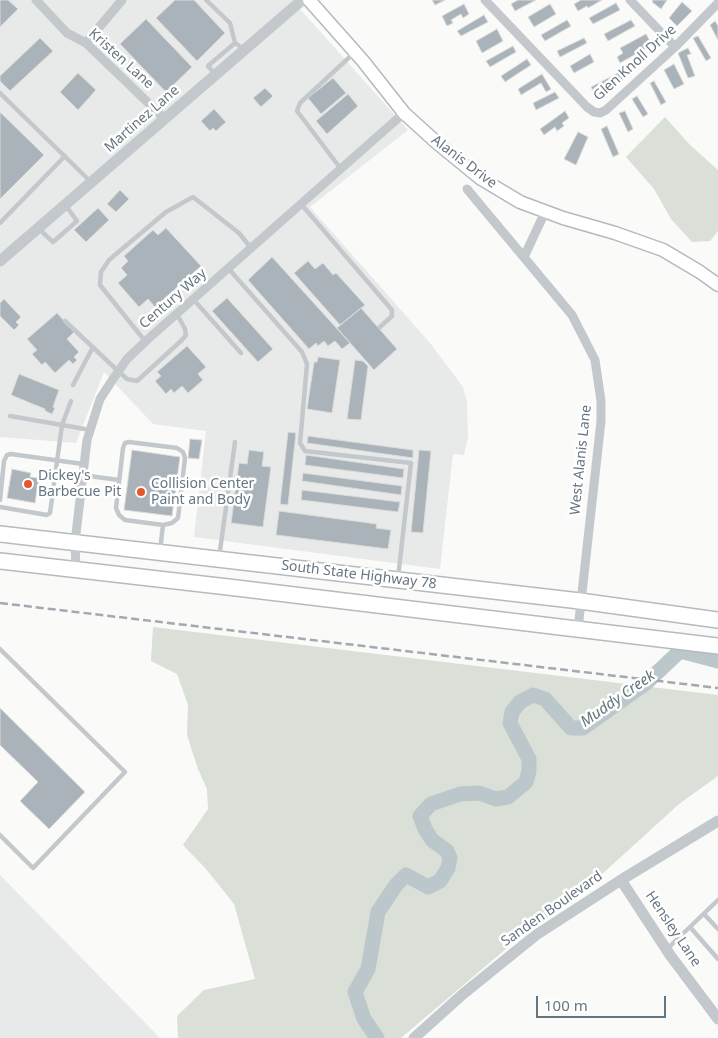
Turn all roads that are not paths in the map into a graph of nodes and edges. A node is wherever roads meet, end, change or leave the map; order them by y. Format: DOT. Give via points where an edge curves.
graph roads {
  1 [pos="36,0"];
  2 [pos="122,0"];
  3 [pos="206,0"];
  4 [pos="302,0"];
  5 [pos="308,0"];
  6 [pos="485,0"];
  7 [pos="630,0"];
  8 [pos="718,3"];
  9 [pos="86,43"];
  10 [pos="235,43"];
  11 [pos="675,46"];
  12 [pos="245,49"];
  13 [pos="355,52"];
  14 [pos="216,75"];
  15 [pos="0,93"];
  16 [pos="404,113"];
  17 [pos="165,119"];
  18 [pos="65,156"];
  19 [pos="341,169"];
  20 [pos="92,182"];
  21 [pos="467,189"];
  22 [pos="301,204"];
  23 [pos="65,205"];
  24 [pos="546,212"];
  25 [pos="0,223"];
  26 [pos="38,228"];
  27 [pos="251,248"];
  28 [pos="1,257"];
  29 [pos="524,257"];
  30 [pos="228,268"];
  31 [pos="718,285"];
  32 [pos="193,299"];
  33 [pos="176,314"];
  34 [pos="65,321"];
  35 [pos="380,327"];
  36 [pos="145,341"];
  37 [pos="93,348"];
  38 [pos="241,353"];
  39 [pos="118,371"];
  40 [pos="73,385"];
  41 [pos="71,400"];
  42 [pos="10,416"];
  43 [pos="62,425"];
  44 [pos="90,430"];
  45 [pos="235,442"];
  46 [pos="58,460"];
  47 [pos="83,464"];
  48 [pos="82,475"];
  49 [pos="119,480"];
  50 [pos="0,500"];
  51 [pos="0,507"];
  52 [pos="163,525"];
  53 [pos="0,534"];
  54 [pos="75,542"];
  55 [pos="160,552"];
  56 [pos="219,559"];
  57 [pos="0,561"];
  58 [pos="76,570"];
  59 [pos="398,580"];
  60 [pos="580,601"];
  61 [pos="718,620"];
  62 [pos="578,629"];
  63 [pos="718,646"];
  64 [pos="0,649"];
  65 [pos="718,821"];
  66 [pos="0,835"];
  67 [pos="621,880"];
  68 [pos="718,900"];
  69 [pos="704,914"];
  70 [pos="690,927"];
  71 [pos="718,929"];
  72 [pos="667,950"];
  73 [pos="718,959"];
  74 [pos="718,1019"];
  75 [pos="414,1038"];
  1 -- 9 [label="street, Kristen Lane" via="67,32"];
  2 -- 9 [label="street"];
  3 -- 10 [label="lane" via="230,23"];
  4 -- 12 [label="street, Martinez Lane"];
  5 -- 13 [label="main road, Alanis Drive"];
  6 -- 11 [label="street, Glen Knoll Drive" via="594,112 606,110"];
  7 -- 11 [label="street"];
  8 -- 11 [label="street, Glen Knoll Drive"];
  9 -- 17 [label="street, Kristen Lane"];
  10 -- 12 [label="lane"];
  10 -- 14 [label="lane" via="208,66"];
  12 -- 14 [label="street, Martinez Lane"];
  13 -- 16 [label="main road, Alanis Drive"];
  13 -- 19 [label="lane" via="300,103 297,111"];
  14 -- 17 [label="street, Martinez Lane"];
  15 -- 18 [label="lane"];
  16 -- 19 [label="street, Century Way"];
  16 -- 24 [label="main road, Alanis Drive" via="480,178 520,202"];
  17 -- 20 [label="street, Martinez Lane"];
  18 -- 20 [label="lane"];
  18 -- 25 [label="lane"];
  19 -- 22 [label="street, Century Way"];
  20 -- 23 [label="street, Martinez Lane"];
  21 -- 29 [label="street, West Alanis Lane"];
  22 -- 27 [label="street, Century Way"];
  22 -- 35 [label="lane" via="392,310 392,316"];
  23 -- 26 [label="street, Martinez Lane"];
  23 -- 26 [label="lane" via="77,220 53,242"];
  24 -- 29 [label="street"];
  24 -- 31 [label="main road, Alanis Drive" via="663,250"];
  26 -- 28 [label="street, Martinez Lane"];
  27 -- 30 [label="street, Century Way"];
  27 -- 36 [label="lane" via="239,233 193,197 166,212 109,260 101,272 100,285"];
  29 -- 60 [label="street, West Alanis Lane" via="572,316 595,360 599,384 601,422"];
  30 -- 32 [label="street, Century Way"];
  30 -- 59 [label="lane" via="302,352 307,364 300,443 305,451 411,463"];
  32 -- 33 [label="street, Century Way"];
  32 -- 38 [label="lane"];
  33 -- 36 [label="street, Century Way"];
  33 -- 39 [label="lane" via="186,329 182,340 137,381 127,379"];
  34 -- 37 [label="lane"];
  36 -- 39 [label="street, Century Way"];
  37 -- 39 [label="lane"];
  37 -- 40 [label="lane"];
  39 -- 44 [label="street, Century Way" via="100,399"];
  41 -- 43 [label="lane"];
  42 -- 43 [label="lane"];
  43 -- 44 [label="lane"];
  43 -- 46 [label="lane"];
  44 -- 47 [label="street, Century Way"];
  45 -- 56 [label="lane"];
  46 -- 47 [label="lane"];
  46 -- 50 [label="lane" via="7,455"];
  46 -- 51 [label="lane" via="50,513"];
  47 -- 48 [label="street, Century Way"];
  48 -- 49 [label="lane"];
  48 -- 54 [label="street, Century Way"];
  49 -- 52 [label="lane" via="116,508 119,515 125,520"];
  49 -- 52 [label="lane" via="125,443 177,448 183,452 178,518"];
  52 -- 55 [label="lane"];
  53 -- 54 [label="main road, South State Highway 78"];
  54 -- 55 [label="main road, South State Highway 78"];
  54 -- 58 [label="street, Century Way"];
  55 -- 56 [label="main road, South State Highway 78"];
  56 -- 59 [label="main road, South State Highway 78"];
  57 -- 58 [label="main road, South State Highway 78"];
  58 -- 62 [label="main road, South State Highway 78"];
  59 -- 60 [label="main road, South State Highway 78"];
  60 -- 61 [label="main road, South State Highway 78"];
  60 -- 62 [label="street, West Alanis Lane"];
  62 -- 63 [label="main road, South State Highway 78"];
  64 -- 66 [label="lane" via="125,772 32,868"];
  65 -- 67 [label="street, Sanden Boulevard"];
  67 -- 72 [label="street, Hensley Lane"];
  67 -- 75 [label="street, Sanden Boulevard" via="536,935"];
  68 -- 69 [label="lane"];
  69 -- 70 [label="lane"];
  69 -- 71 [label="lane"];
  70 -- 72 [label="lane"];
  70 -- 73 [label="lane"];
  72 -- 74 [label="street, Hensley Lane"];
}
